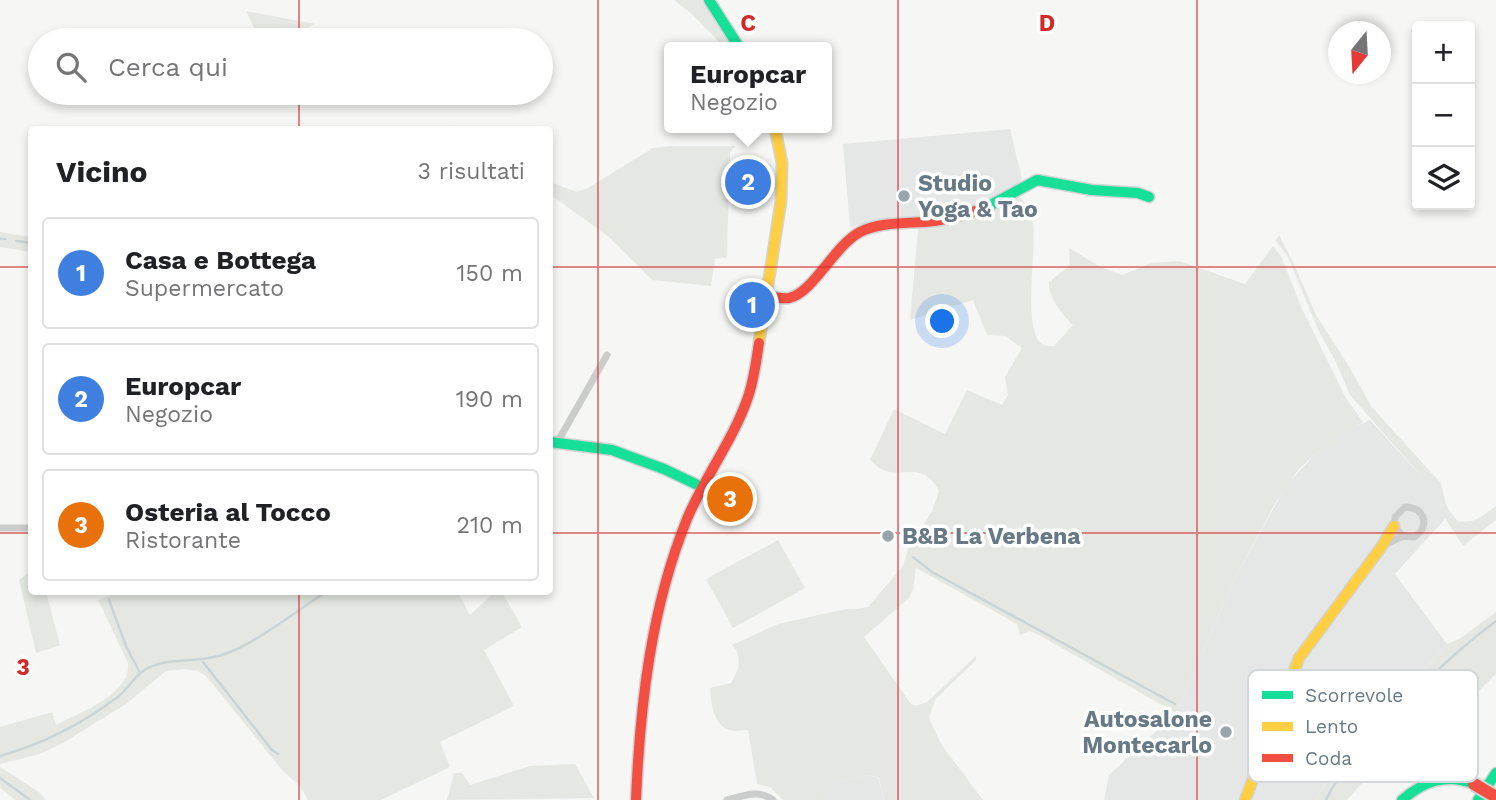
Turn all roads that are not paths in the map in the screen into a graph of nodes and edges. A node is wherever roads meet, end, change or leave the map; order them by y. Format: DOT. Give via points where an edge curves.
graph roads {
  1 [pos="709,0"];
  2 [pos="736,42"];
  3 [pos="776,133"];
  4 [pos="1149,197"];
  5 [pos="767,296"];
  6 [pos="607,355"];
  7 [pos="553,442"];
  8 [pos="702,487"];
  9 [pos="0,528"];
  10 [pos="28,528"];
  11 [pos="1399,531"];
  12 [pos="1294,670"];
  13 [pos="1496,773"];
  14 [pos="1252,782"];
  15 [pos="1429,782"];
  16 [pos="1467,782"];
  17 [pos="1496,787"];
  18 [pos="1496,797"];
  19 [pos="636,800"];
  20 [pos="727,800"];
  21 [pos="773,800"];
  22 [pos="1245,800"];
  23 [pos="1402,800"];
  24 [pos="1478,800"];
  25 [pos="1488,800"];
  1 -- 2 [label="main road"];
  3 -- 5 [label="main road" via="781,201"];
  4 -- 5 [label="main road" via="1037,180 968,214 862,231 839,247 799,293 788,298"];
  5 -- 8 [label="main road" via="747,405"];
  6 -- 7 [label="street"];
  7 -- 8 [label="main road" via="612,450"];
  8 -- 19 [label="main road" via="677,545 660,609 638,733"];
  9 -- 10 [label="street"];
  11 -- 12 [label="main road" via="1382,546"];
  13 -- 24 [label="main road"];
  14 -- 22 [label="main road"];
  15 -- 23 [label="main road, bridge"];
  16 -- 18 [label="main road, bridge"];
  17 -- 25 [label="main road"];
  20 -- 21 [label="street" via="759,793"];
}
